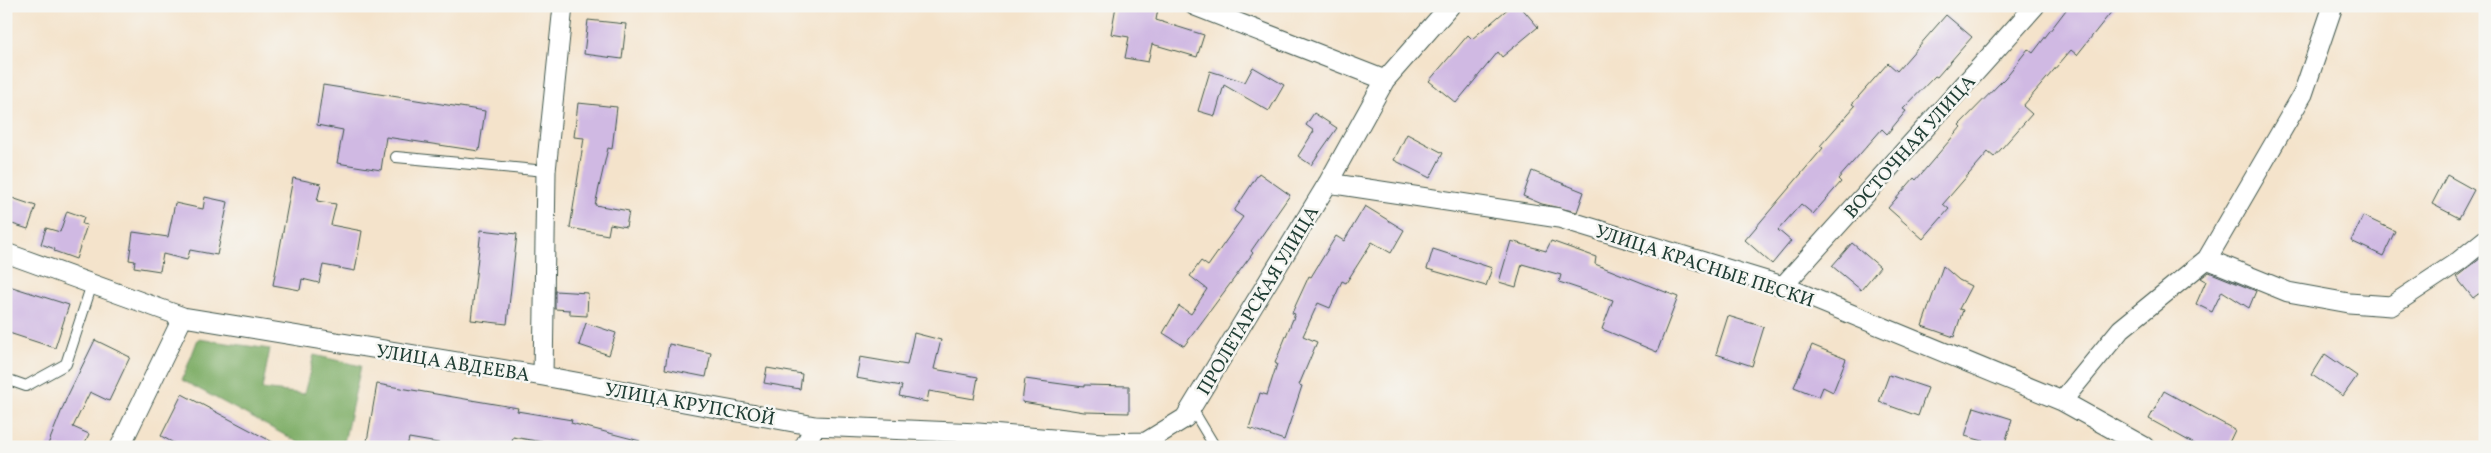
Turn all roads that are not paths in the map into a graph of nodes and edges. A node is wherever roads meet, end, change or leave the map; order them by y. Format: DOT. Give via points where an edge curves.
graph roads {
  1 [pos="563,6"];
  2 [pos="1195,6"];
  3 [pos="1450,6"];
  4 [pos="2035,6"];
  5 [pos="2333,6"];
  6 [pos="1386,80"];
  7 [pos="396,157"];
  8 [pos="546,171"];
  9 [pos="1328,183"];
  10 [pos="2485,240"];
  11 [pos="6,253"];
  12 [pos="2207,259"];
  13 [pos="92,284"];
  14 [pos="1782,286"];
  15 [pos="184,318"];
  16 [pos="543,376"];
  17 [pos="6,379"];
  18 [pos="2062,401"];
  19 [pos="1191,407"];
  20 [pos="815,426"];
  21 [pos="977,440"];
  22 [pos="123,445"];
  23 [pos="1104,445"];
  24 [pos="804,447"];
  25 [pos="1215,447"];
  26 [pos="2145,447"];
  1 -- 8 [label="street, УЛИЦА АВДЕЕВА"];
  2 -- 6 [label="street"];
  3 -- 6 [label="street, ПРОЛЕТАРСКАЯ УЛИЦА"];
  4 -- 14 [label="street, ВОСТОЧНАЯ УЛИЦА"];
  5 -- 12 [label="street" via="2303,94"];
  6 -- 9 [label="street, ПРОЛЕТАРСКАЯ УЛИЦА"];
  7 -- 8 [label="lane"];
  8 -- 16 [label="street, УЛИЦА АВДЕЕВА"];
  9 -- 14 [label="street, УЛИЦА КРАСНЫЕ ПЕСКИ" via="1559,218"];
  9 -- 19 [label="street, ПРОЛЕТАРСКАЯ УЛИЦА"];
  10 -- 12 [label="street" via="2391,306 2349,303 2288,292"];
  11 -- 13 [label="street, УЛИЦА АВДЕЕВА"];
  12 -- 18 [label="street" via="2121,329"];
  13 -- 15 [label="street, УЛИЦА АВДЕЕВА"];
  13 -- 17 [label="lane" via="66,364 26,386"];
  14 -- 18 [label="street, УЛИЦА КРАСНЫЕ ПЕСКИ"];
  15 -- 16 [label="street, УЛИЦА АВДЕЕВА"];
  15 -- 22 [label="street"];
  16 -- 20 [label="street, УЛИЦА КРУПСКОЙ"];
  18 -- 26 [label="street, УЛИЦА КРАСНЫЕ ПЕСКИ"];
  19 -- 23 [label="street, ПРОЛЕТАРСКАЯ УЛИЦА" via="1185,418 1146,442"];
  19 -- 25 [label="lane"];
  20 -- 21 [label="street, УЛИЦА КРУПСКОЙ"];
  20 -- 24 [label="street"];
  21 -- 23 [label="street, ПРОЛЕТАРСКАЯ УЛИЦА"];
}
